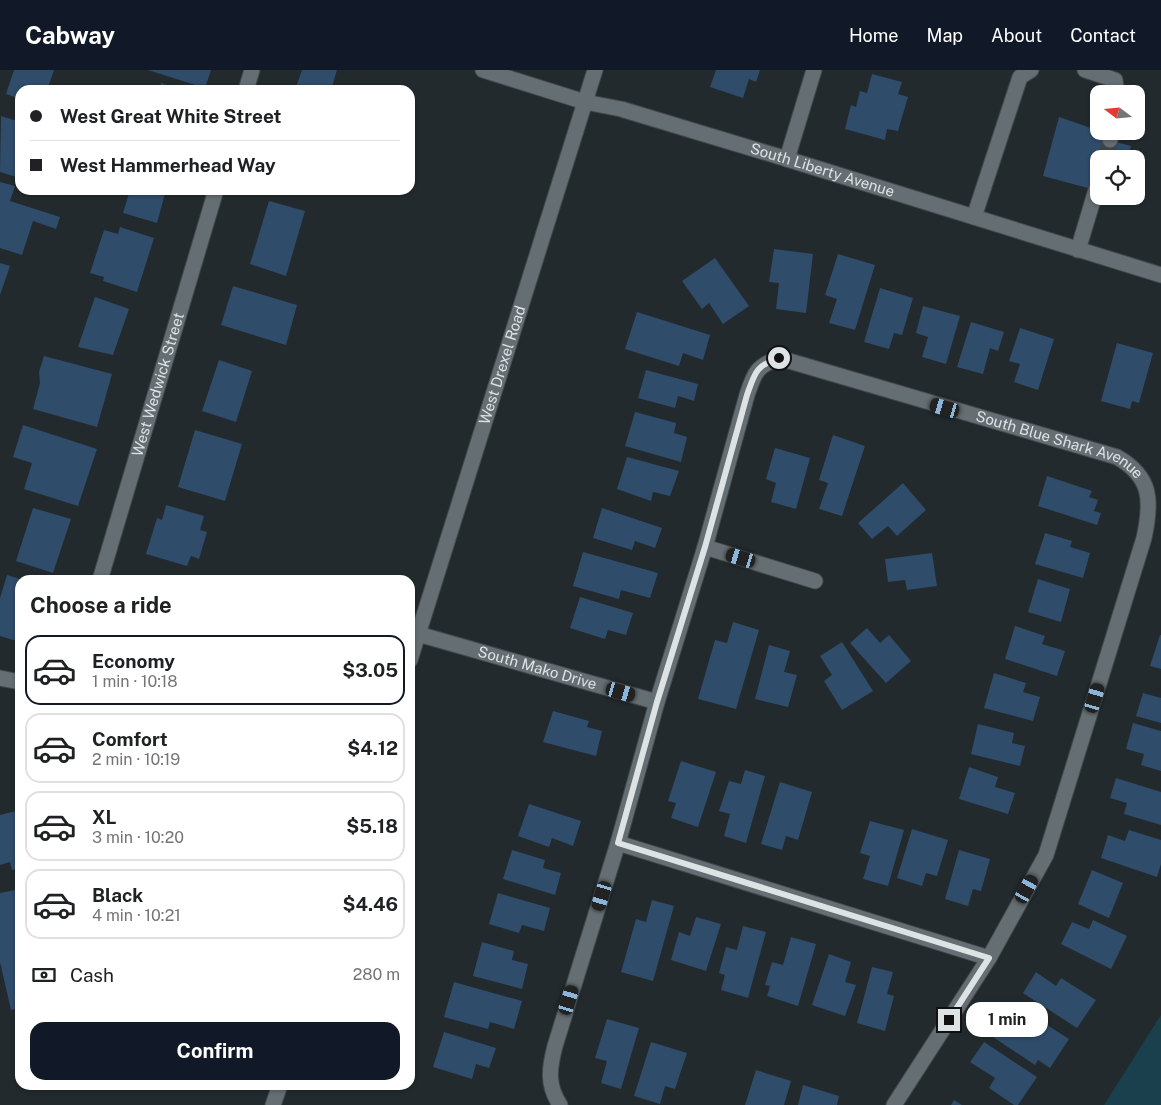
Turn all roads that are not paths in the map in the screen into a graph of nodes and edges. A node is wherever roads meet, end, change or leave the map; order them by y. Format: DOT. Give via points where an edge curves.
graph roads {
  1 [pos="252,70"];
  2 [pos="483,70"];
  3 [pos="595,70"];
  4 [pos="814,70"];
  5 [pos="1031,70"];
  6 [pos="1085,70"];
  7 [pos="248,85"];
  8 [pos="1116,85"];
  9 [pos="585,102"];
  10 [pos="787,159"];
  11 [pos="215,195"];
  12 [pos="1092,205"];
  13 [pos="974,218"];
  14 [pos="1078,250"];
  15 [pos="1161,275"];
  16 [pos="705,547"];
  17 [pos="101,575"];
  18 [pos="815,581"];
  19 [pos="418,634"];
  20 [pos="415,644"];
  21 [pos="0,678"];
  22 [pos="15,681"];
  23 [pos="657,702"];
  24 [pos="618,843"];
  25 [pos="989,958"];
  26 [pos="278,1090"];
  27 [pos="552,1100"];
  28 [pos="274,1105"];
  29 [pos="894,1105"];
  1 -- 7 [label="street"];
  2 -- 9 [label="street, South Liberty Avenue"];
  3 -- 9 [label="street, West Drexel Road"];
  4 -- 10 [label="street"];
  5 -- 13 [label="street" via="1020,77"];
  6 -- 8 [label="street" via="1115,80"];
  9 -- 10 [label="street, South Liberty Avenue" via="621,109"];
  9 -- 19 [label="street, West Drexel Road"];
  10 -- 13 [label="street, South Liberty Avenue"];
  11 -- 17 [label="street, West Wedwick Street"];
  12 -- 14 [label="street"];
  13 -- 14 [label="street, South Liberty Avenue"];
  14 -- 15 [label="street, South Liberty Avenue"];
  16 -- 18 [label="street"];
  16 -- 23 [label="street"];
  16 -- 25 [label="street, South Blue Shark Avenue" via="754,374 764,363 779,358 1117,457 1148,482 1150,510 1144,538 1046,855"];
  19 -- 20 [label="street, West Drexel Road"];
  19 -- 23 [label="street, South Mako Drive"];
  21 -- 22 [label="street"];
  23 -- 24 [label="street"];
  24 -- 25 [label="street"];
  24 -- 27 [label="street" via="552,1058 549,1074"];
  25 -- 29 [label="street"];
  26 -- 28 [label="street"];
}
